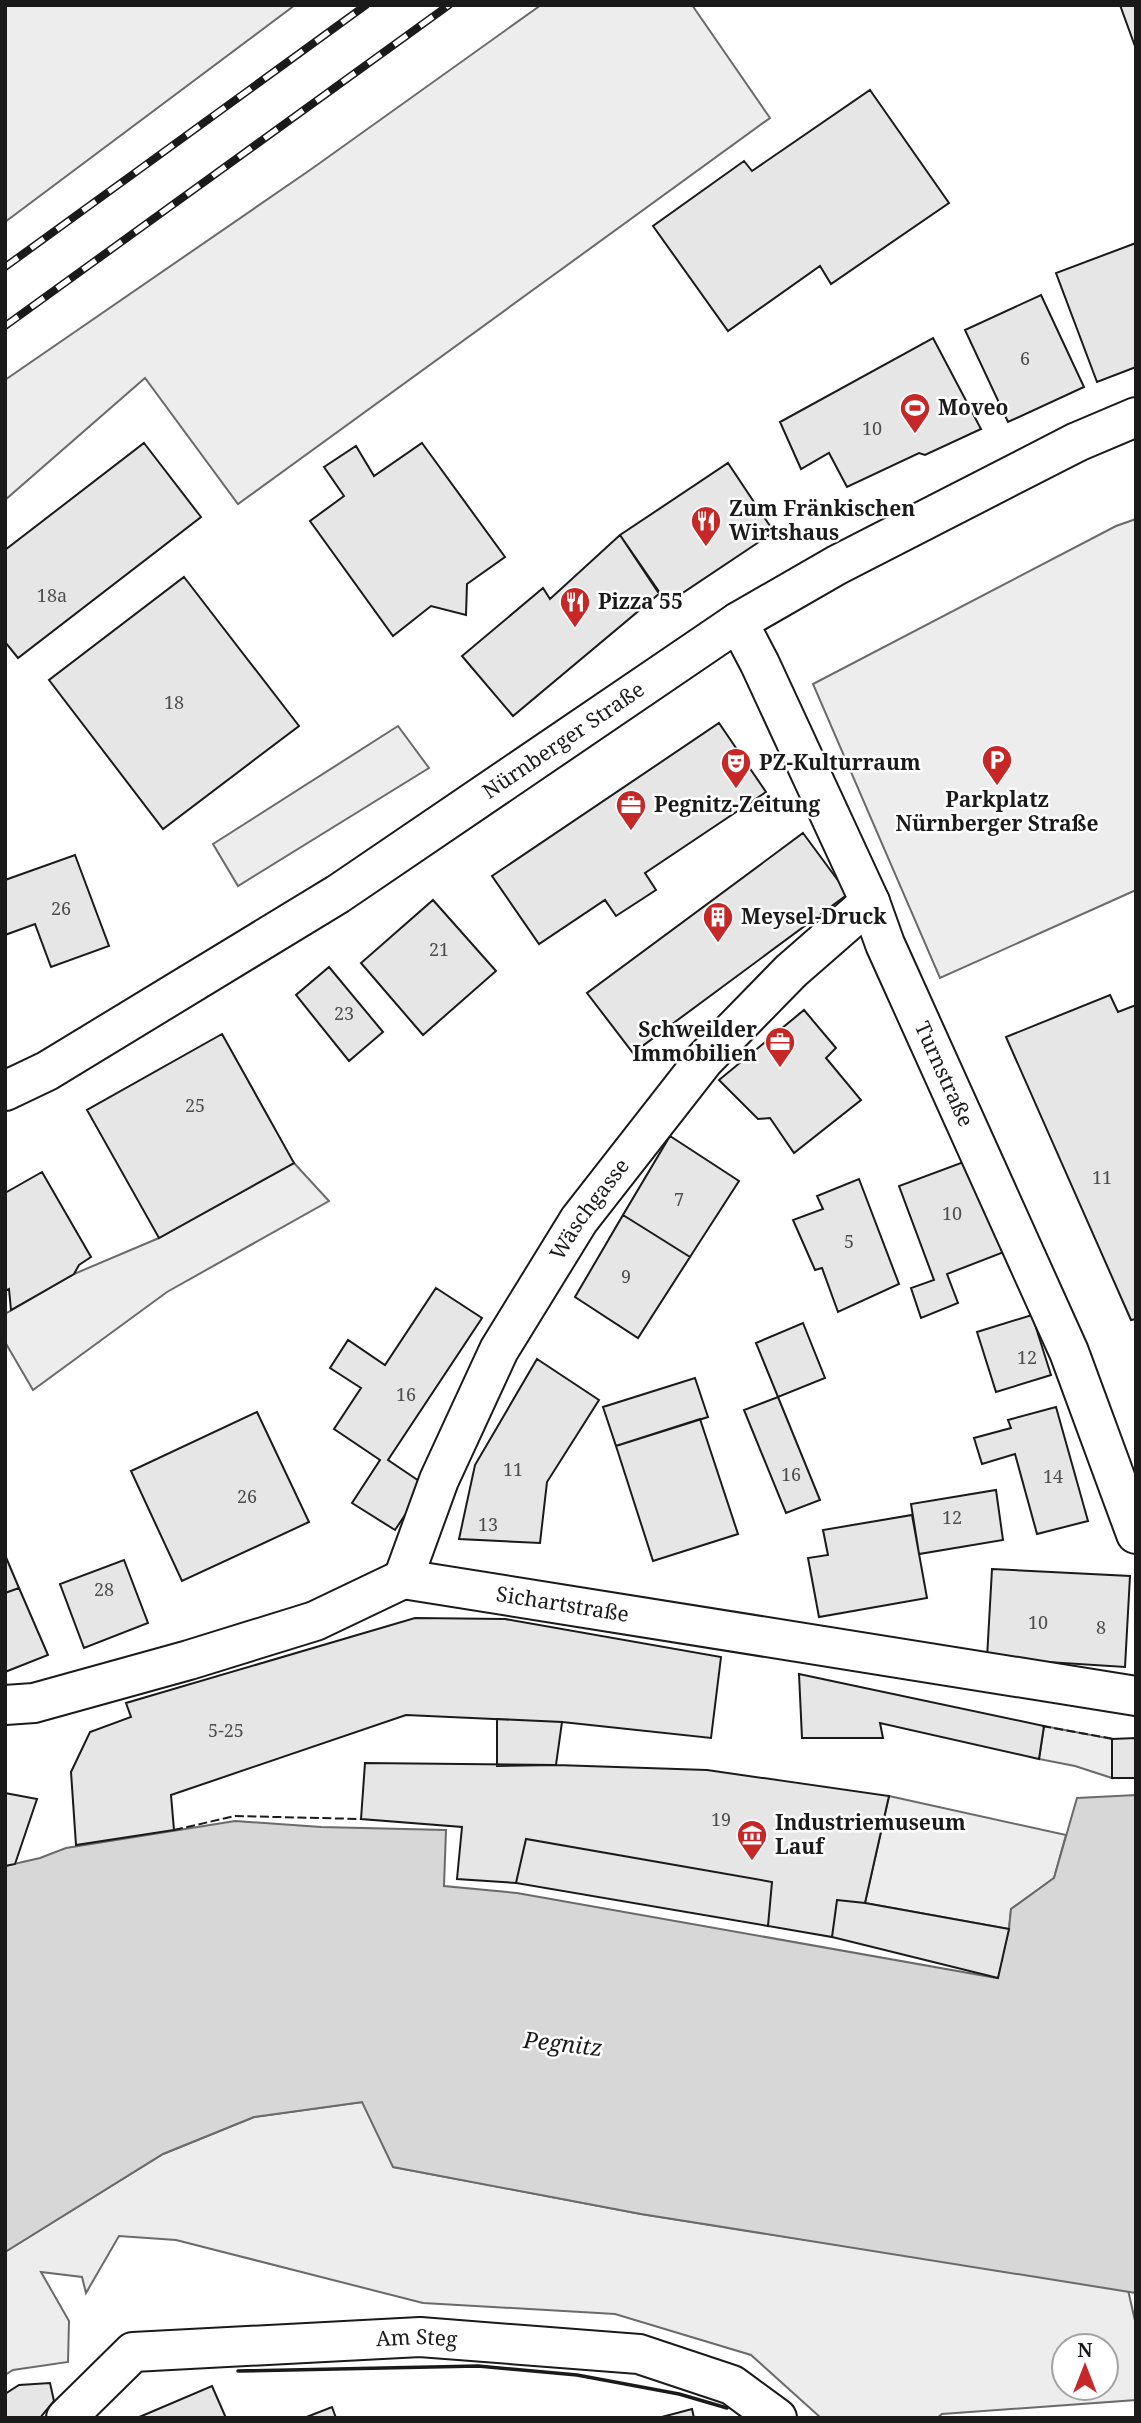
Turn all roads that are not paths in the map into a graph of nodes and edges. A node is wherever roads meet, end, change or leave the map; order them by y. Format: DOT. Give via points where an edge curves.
graph roads {
  1 [pos="1136,417"];
  2 [pos="738,622"];
  3 [pos="870,902"];
  4 [pos="5,1091"];
  5 [pos="1136,1534"];
  6 [pos="403,1579"];
  7 [pos="1136,1696"];
  8 [pos="5,1705"];
  9 [pos="66,2418"];
  10 [pos="777,2418"];
  1 -- 2 [label="street, Nürnberger Straße" via="1077,442 837,565"];
  2 -- 3 [label="street, Turnstraße"];
  2 -- 4 [label="street, Nürnberger Straße" via="338,894 47,1071"];
  3 -- 5 [label="street, Turnstraße" via="1069,1352"];
  3 -- 6 [label="street, Wäschgasse" via="791,971 704,1060 579,1220 499,1350 439,1480"];
  6 -- 7 [label="street, Sichartstraße"];
  6 -- 8 [label="street" via="303,1625 34,1703"];
  9 -- 10 [label="street, Am Steg" via="133,2352 420,2336 639,2354 732,2385"];
}
